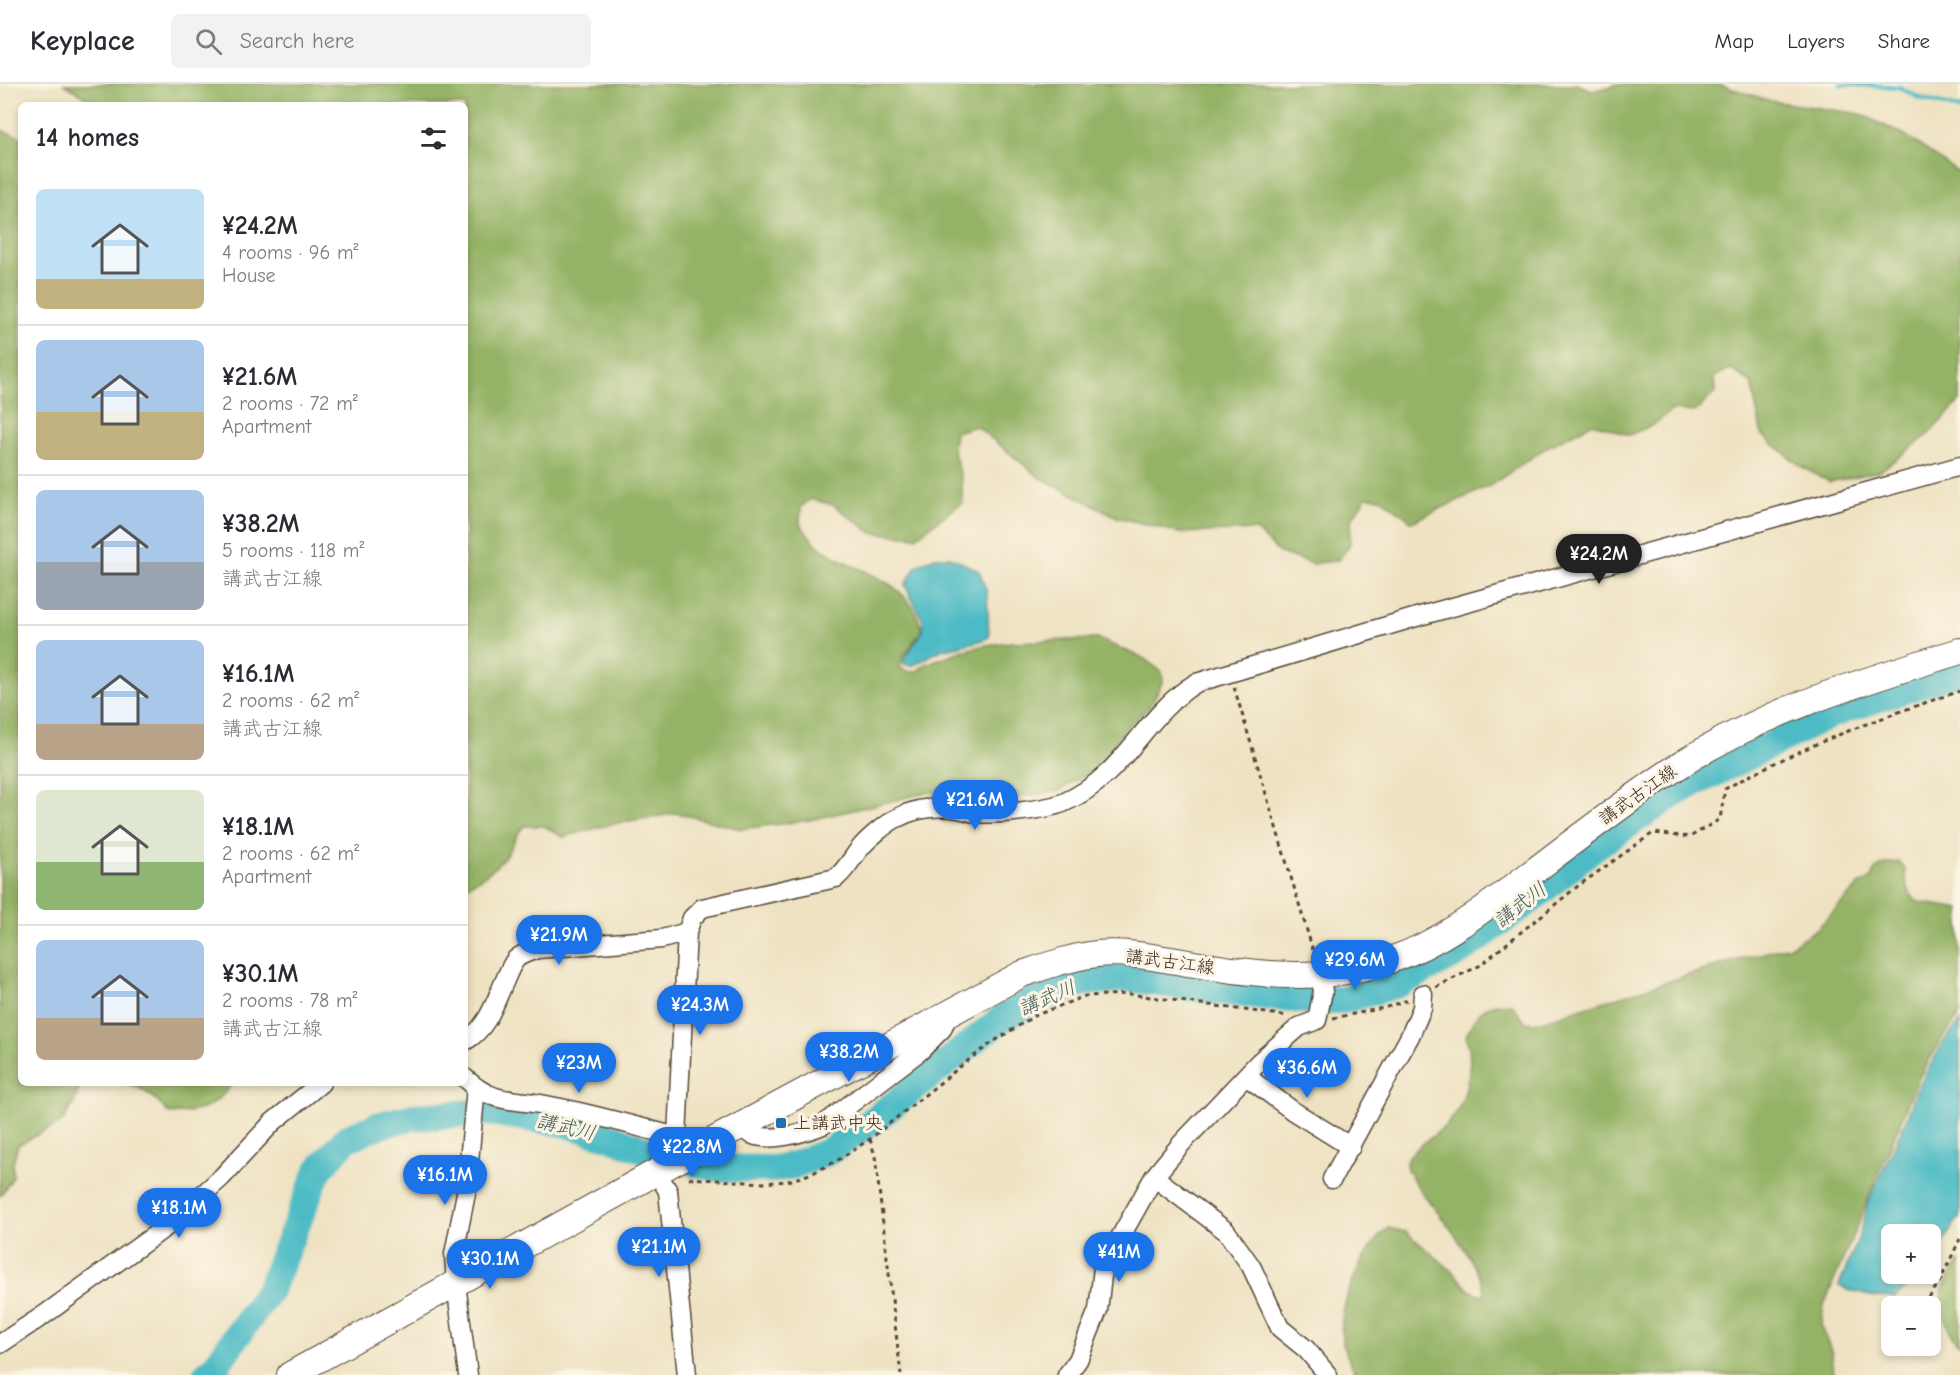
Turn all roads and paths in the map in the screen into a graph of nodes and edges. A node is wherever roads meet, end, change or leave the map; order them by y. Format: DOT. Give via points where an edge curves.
graph roads {
  1 [pos="1960,466"];
  2 [pos="1960,651"];
  3 [pos="1229,672"];
  4 [pos="1960,691"];
  5 [pos="687,932"];
  6 [pos="1321,983"];
  7 [pos="1423,994"];
  8 [pos="948,1013"];
  9 [pos="1318,1016"];
  10 [pos="468,1039"];
  11 [pos="1246,1076"];
  12 [pos="317,1086"];
  13 [pos="472,1089"];
  14 [pos="739,1127"];
  15 [pos="870,1139"];
  16 [pos="693,1145"];
  17 [pos="1351,1147"];
  18 [pos="662,1170"];
  19 [pos="1154,1177"];
  20 [pos="1332,1179"];
  21 [pos="1960,1239"];
  22 [pos="456,1284"];
  23 [pos="1930,1296"];
  24 [pos="0,1344"];
  25 [pos="290,1375"];
  26 [pos="468,1375"];
  27 [pos="687,1375"];
  28 [pos="902,1375"];
  29 [pos="1067,1375"];
  30 [pos="1328,1375"];
  1 -- 3 [label="street"];
  2 -- 6 [label="main road, 講武古江線" via="1848,687 1718,741 1616,809 1468,921 1417,950"];
  3 -- 5 [label="street" via="1178,694 1106,776 1060,804 977,813 932,807 897,818 863,844 836,878 710,905 692,918"];
  3 -- 6 [label="path"];
  4 -- 7 [label="path" via="1866,724 1768,765 1725,789 1720,819 1690,837 1653,833 1578,886 1479,966"];
  5 -- 10 [label="street" via="662,939 537,950 517,958 482,1026"];
  5 -- 16 [label="street"];
  6 -- 8 [label="main road, 講武古江線" via="1137,954 1097,954 1022,974"];
  6 -- 9 [label="street"];
  7 -- 9 [label="path" via="1384,1008"];
  7 -- 17 [label="street" via="1422,1008 1410,1036"];
  8 -- 14 [label="main road, 講武古江線"];
  8 -- 14 [label="street" via="942,1029 920,1051 824,1125 773,1137 755,1136"];
  9 -- 11 [label="street" via="1299,1027"];
  9 -- 15 [label="path" via="1129,994 1085,996 1034,1016 993,1042"];
  11 -- 17 [label="street"];
  11 -- 19 [label="street"];
  12 -- 24 [label="street" via="273,1122 222,1177 170,1224"];
  13 -- 16 [label="street" via="506,1101 545,1104"];
  13 -- 22 [label="street" via="466,1193 454,1254"];
  14 -- 16 [label="main road, 講武古江線"];
  15 -- 18 [label="path" via="813,1173 763,1184 686,1178"];
  15 -- 28 [label="path"];
  16 -- 18 [label="main road, 講武古江線"];
  17 -- 20 [label="street"];
  18 -- 22 [label="main road, 講武古江線"];
  18 -- 27 [label="street" via="668,1191"];
  19 -- 29 [label="street" via="1103,1268 1098,1310 1078,1359"];
  19 -- 30 [label="street" via="1226,1230 1251,1266 1280,1328 1306,1349"];
  21 -- 23 [label="path"];
  22 -- 25 [label="main road, 講武古江線"];
  22 -- 26 [label="street"];
}
